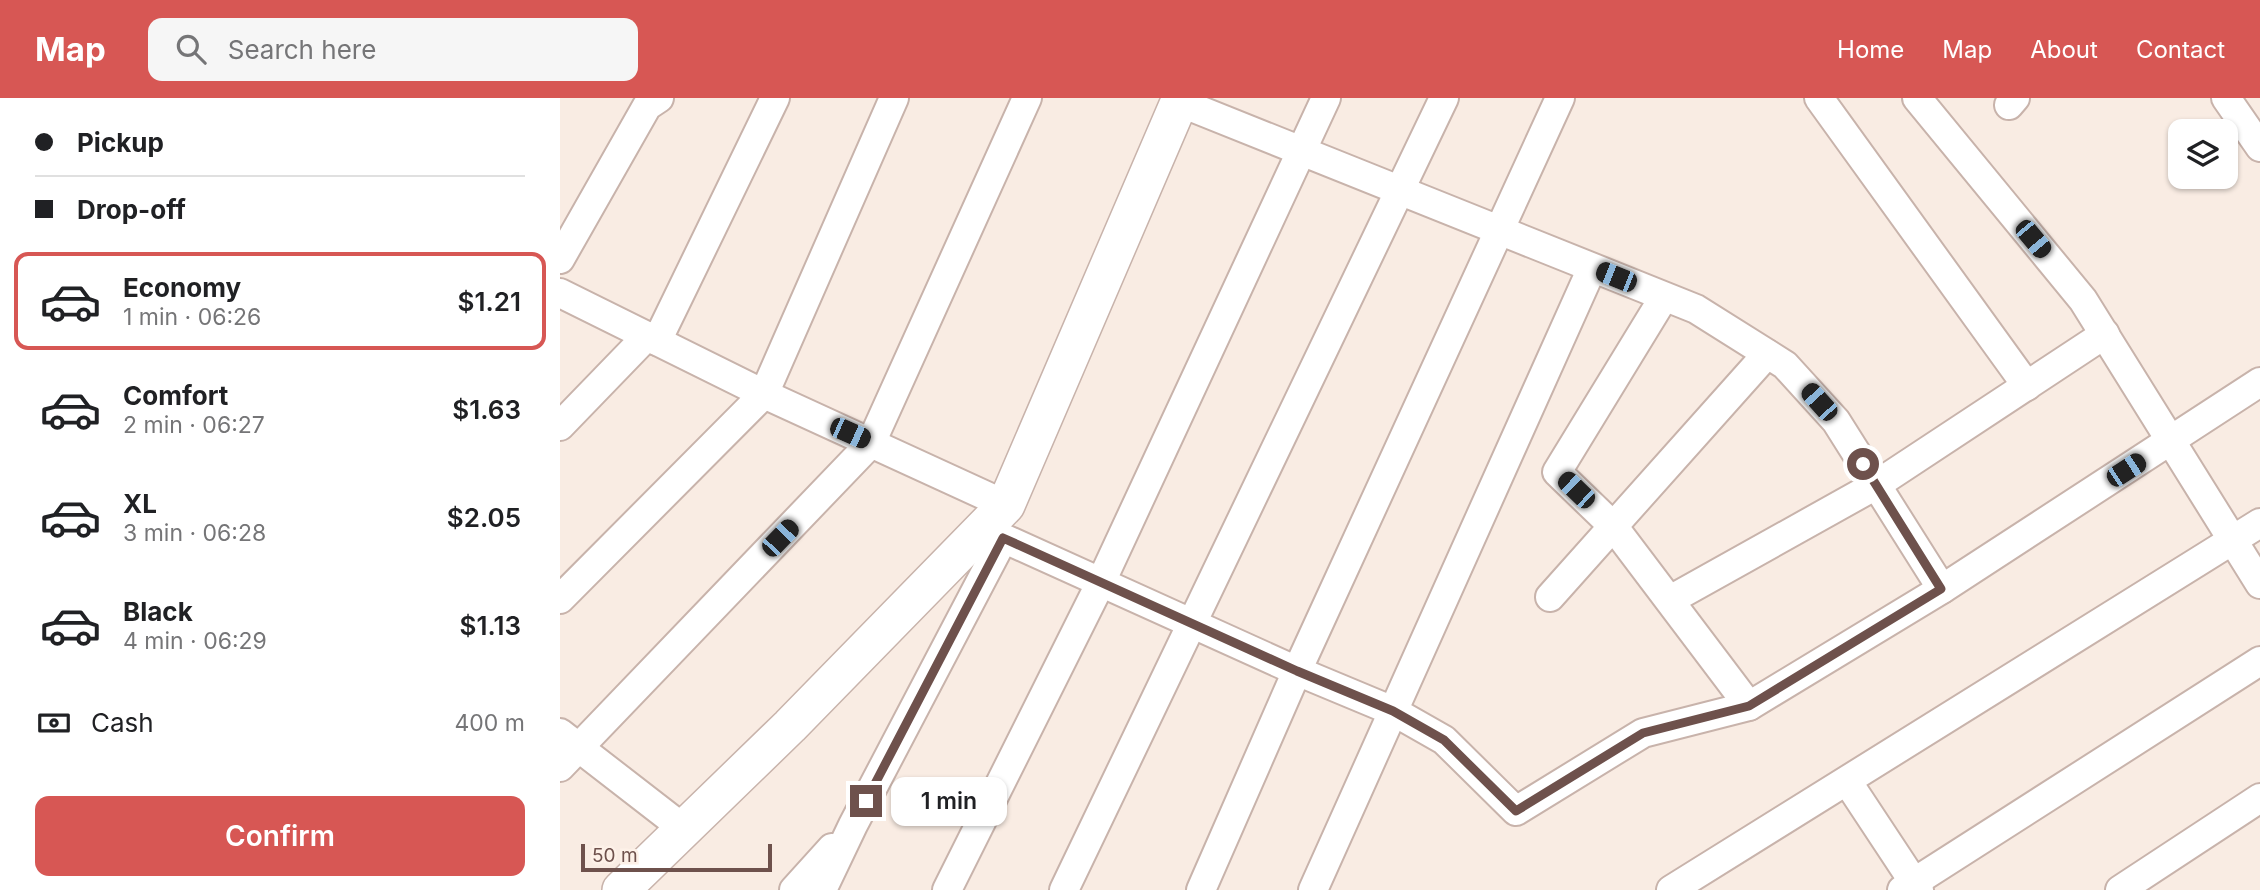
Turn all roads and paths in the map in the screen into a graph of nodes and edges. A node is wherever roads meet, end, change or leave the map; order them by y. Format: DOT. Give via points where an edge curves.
graph roads {
  1 [pos="659,98"];
  2 [pos="775,98"];
  3 [pos="894,98"];
  4 [pos="1027,98"];
  5 [pos="1326,98"];
  6 [pos="1444,98"];
  7 [pos="1560,98"];
  8 [pos="1818,98"];
  9 [pos="1917,98"];
  10 [pos="2226,98"];
  11 [pos="1180,100"];
  12 [pos="2260,147"];
  13 [pos="1301,151"];
  14 [pos="1400,190"];
  15 [pos="1500,231"];
  16 [pos="560,259"];
  17 [pos="1592,268"];
  18 [pos="560,293"];
  19 [pos="1664,297"];
  20 [pos="2105,334"];
  21 [pos="652,338"];
  22 [pos="1767,354"];
  23 [pos="2260,382"];
  24 [pos="2027,386"];
  25 [pos="764,394"];
  26 [pos="560,426"];
  27 [pos="2172,440"];
  28 [pos="871,443"];
  29 [pos="1876,485"];
  30 [pos="2260,523"];
  31 [pos="997,524"];
  32 [pos="1614,526"];
  33 [pos="2233,540"];
  34 [pos="1101,582"];
  35 [pos="2260,584"];
  36 [pos="1941,589"];
  37 [pos="1550,597"];
  38 [pos="560,599"];
  39 [pos="1670,600"];
  40 [pos="1192,623"];
  41 [pos="2260,661"];
  42 [pos="1297,671"];
  43 [pos="1749,706"];
  44 [pos="1393,711"];
  45 [pos="567,750"];
  46 [pos="1847,781"];
  47 [pos="2260,799"];
  48 [pos="853,825"];
  49 [pos="684,829"];
  50 [pos="1912,887"];
  51 [pos="621,890"];
  52 [pos="794,890"];
  53 [pos="822,890"];
  54 [pos="947,890"];
  55 [pos="1064,890"];
  56 [pos="1201,890"];
  57 [pos="1313,890"];
  58 [pos="1671,890"];
  59 [pos="2120,890"];
  1 -- 16 [label="street" via="647,106"];
  2 -- 21 [label="street"];
  3 -- 25 [label="street"];
  4 -- 28 [label="street"];
  5 -- 13 [label="street"];
  6 -- 14 [label="street"];
  7 -- 15 [label="street"];
  8 -- 24 [label="street"];
  9 -- 20 [label="street" via="2083,300"];
  10 -- 12 [label="street"];
  11 -- 13 [label="street"];
  11 -- 31 [label="street"];
  13 -- 14 [label="street"];
  13 -- 34 [label="street"];
  14 -- 15 [label="street"];
  14 -- 40 [label="street"];
  15 -- 17 [label="street"];
  15 -- 42 [label="street"];
  17 -- 19 [label="street"];
  17 -- 44 [label="street"];
  18 -- 21 [label="street"];
  19 -- 22 [label="street" via="1696,309"];
  19 -- 32 [label="street" via="1557,472"];
  20 -- 24 [label="street"];
  20 -- 27 [label="street"];
  21 -- 25 [label="street"];
  21 -- 26 [label="street"];
  22 -- 29 [label="street" via="1785,365 1836,421"];
  22 -- 32 [label="street"];
  23 -- 27 [label="street"];
  24 -- 29 [label="street"];
  25 -- 28 [label="street"];
  25 -- 38 [label="street"];
  27 -- 33 [label="street"];
  27 -- 36 [label="street"];
  28 -- 31 [label="street"];
  28 -- 45 [label="street"];
  29 -- 36 [label="street"];
  29 -- 39 [label="street"];
  30 -- 33 [label="street"];
  31 -- 34 [label="street"];
  31 -- 48 [label="street"];
  31 -- 49 [label="street"];
  32 -- 37 [label="street"];
  32 -- 39 [label="street"];
  33 -- 35 [label="street"];
  33 -- 46 [label="street"];
  34 -- 40 [label="street"];
  34 -- 54 [label="street"];
  36 -- 43 [label="street"];
  39 -- 43 [label="street"];
  40 -- 42 [label="street"];
  40 -- 55 [label="street"];
  41 -- 50 [label="street"];
  42 -- 44 [label="street"];
  42 -- 56 [label="street"];
  43 -- 44 [label="street" via="1643,733 1516,811 1444,740"];
  44 -- 57 [label="street"];
  45 -- 49 [label="street"];
  46 -- 50 [label="street"];
  46 -- 58 [label="street"];
  47 -- 59 [label="street"];
  48 -- 52 [label="street"];
  48 -- 53 [label="street"];
  49 -- 51 [label="street"];
}
